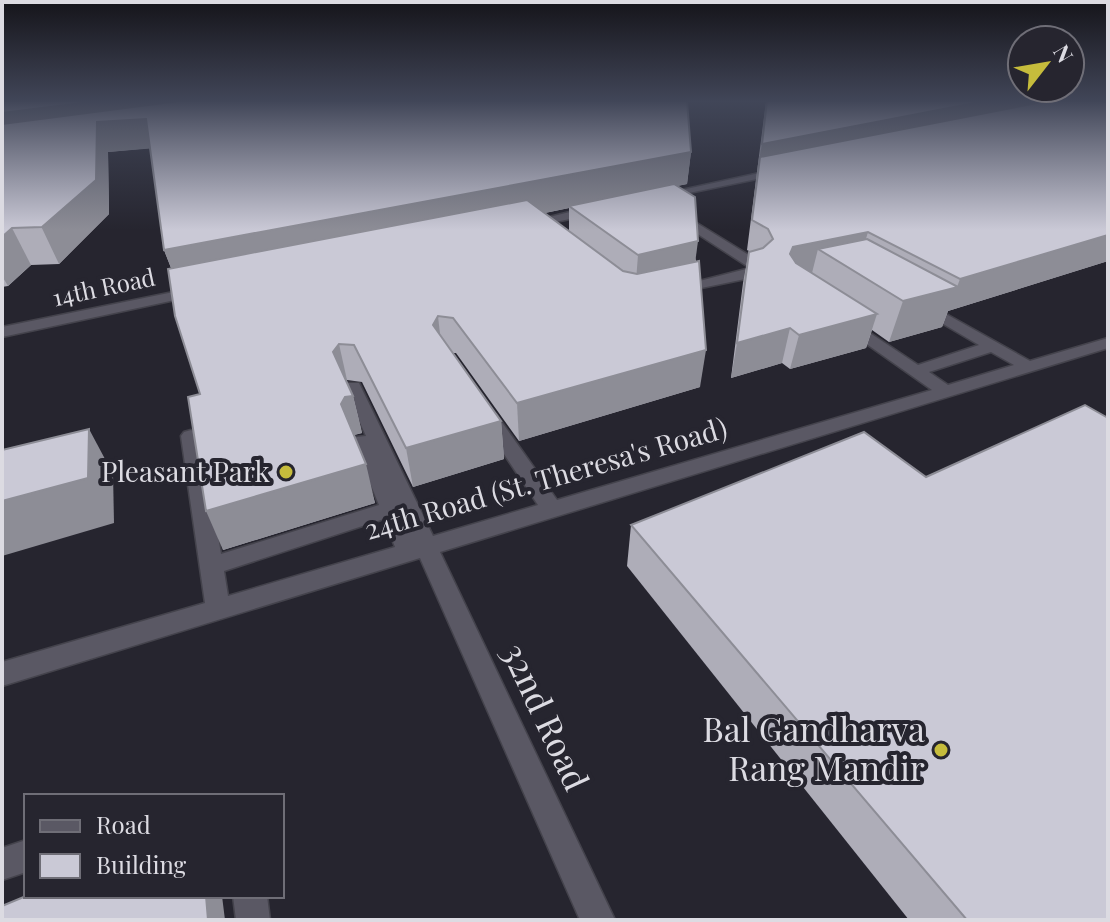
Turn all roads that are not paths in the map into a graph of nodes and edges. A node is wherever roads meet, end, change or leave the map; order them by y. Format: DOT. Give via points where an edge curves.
graph roads {
  1 [pos="789,170"];
  2 [pos="606,207"];
  3 [pos="673,212"];
  4 [pos="657,216"];
  5 [pos="532,223"];
  6 [pos="516,226"];
  7 [pos="545,233"];
  8 [pos="205,290"];
  9 [pos="902,294"];
  10 [pos="660,296"];
  11 [pos="831,314"];
  12 [pos="2,332"];
  13 [pos="1108,343"];
  14 [pos="994,346"];
  15 [pos="1029,367"];
  16 [pos="915,371"];
  17 [pos="947,392"];
  18 [pos="474,398"];
  19 [pos="191,436"];
  20 [pos="392,509"];
  21 [pos="552,509"];
  22 [pos="417,548"];
  23 [pos="211,566"];
  24 [pos="218,608"];
  25 [pos="2,674"];
  26 [pos="24,857"];
  27 [pos="2,864"];
  28 [pos="250,898"];
  29 [pos="253,920"];
  30 [pos="598,920"];
  1 -- 3 [label="street" via="651,198"];
  2 -- 5 [label="street"];
  3 -- 4 [label="street"];
  3 -- 10 [label="street" via="757,269"];
  5 -- 6 [label="street"];
  5 -- 7 [label="street"];
  8 -- 12 [label="street, 14th Road"];
  9 -- 14 [label="street"];
  11 -- 16 [label="street"];
  13 -- 15 [label="street, 24th Road (St. Theresa's Road)"];
  14 -- 15 [label="street"];
  14 -- 16 [label="street"];
  15 -- 17 [label="street, 24th Road (St. Theresa's Road)"];
  16 -- 17 [label="street"];
  17 -- 21 [label="street, 24th Road (St. Theresa's Road)"];
  18 -- 21 [label="street"];
  19 -- 23 [label="street"];
  20 -- 22 [label="street"];
  20 -- 22 [label="street" via="350,394"];
  20 -- 23 [label="street"];
  21 -- 22 [label="street, 24th Road (St. Theresa's Road)"];
  22 -- 24 [label="street, 24th Road (St. Theresa's Road)"];
  22 -- 30 [label="street, 32nd Road"];
  23 -- 24 [label="street"];
  24 -- 25 [label="street, 24th Road (St. Theresa's Road)"];
  26 -- 27 [label="street"];
  28 -- 29 [label="street"];
}
